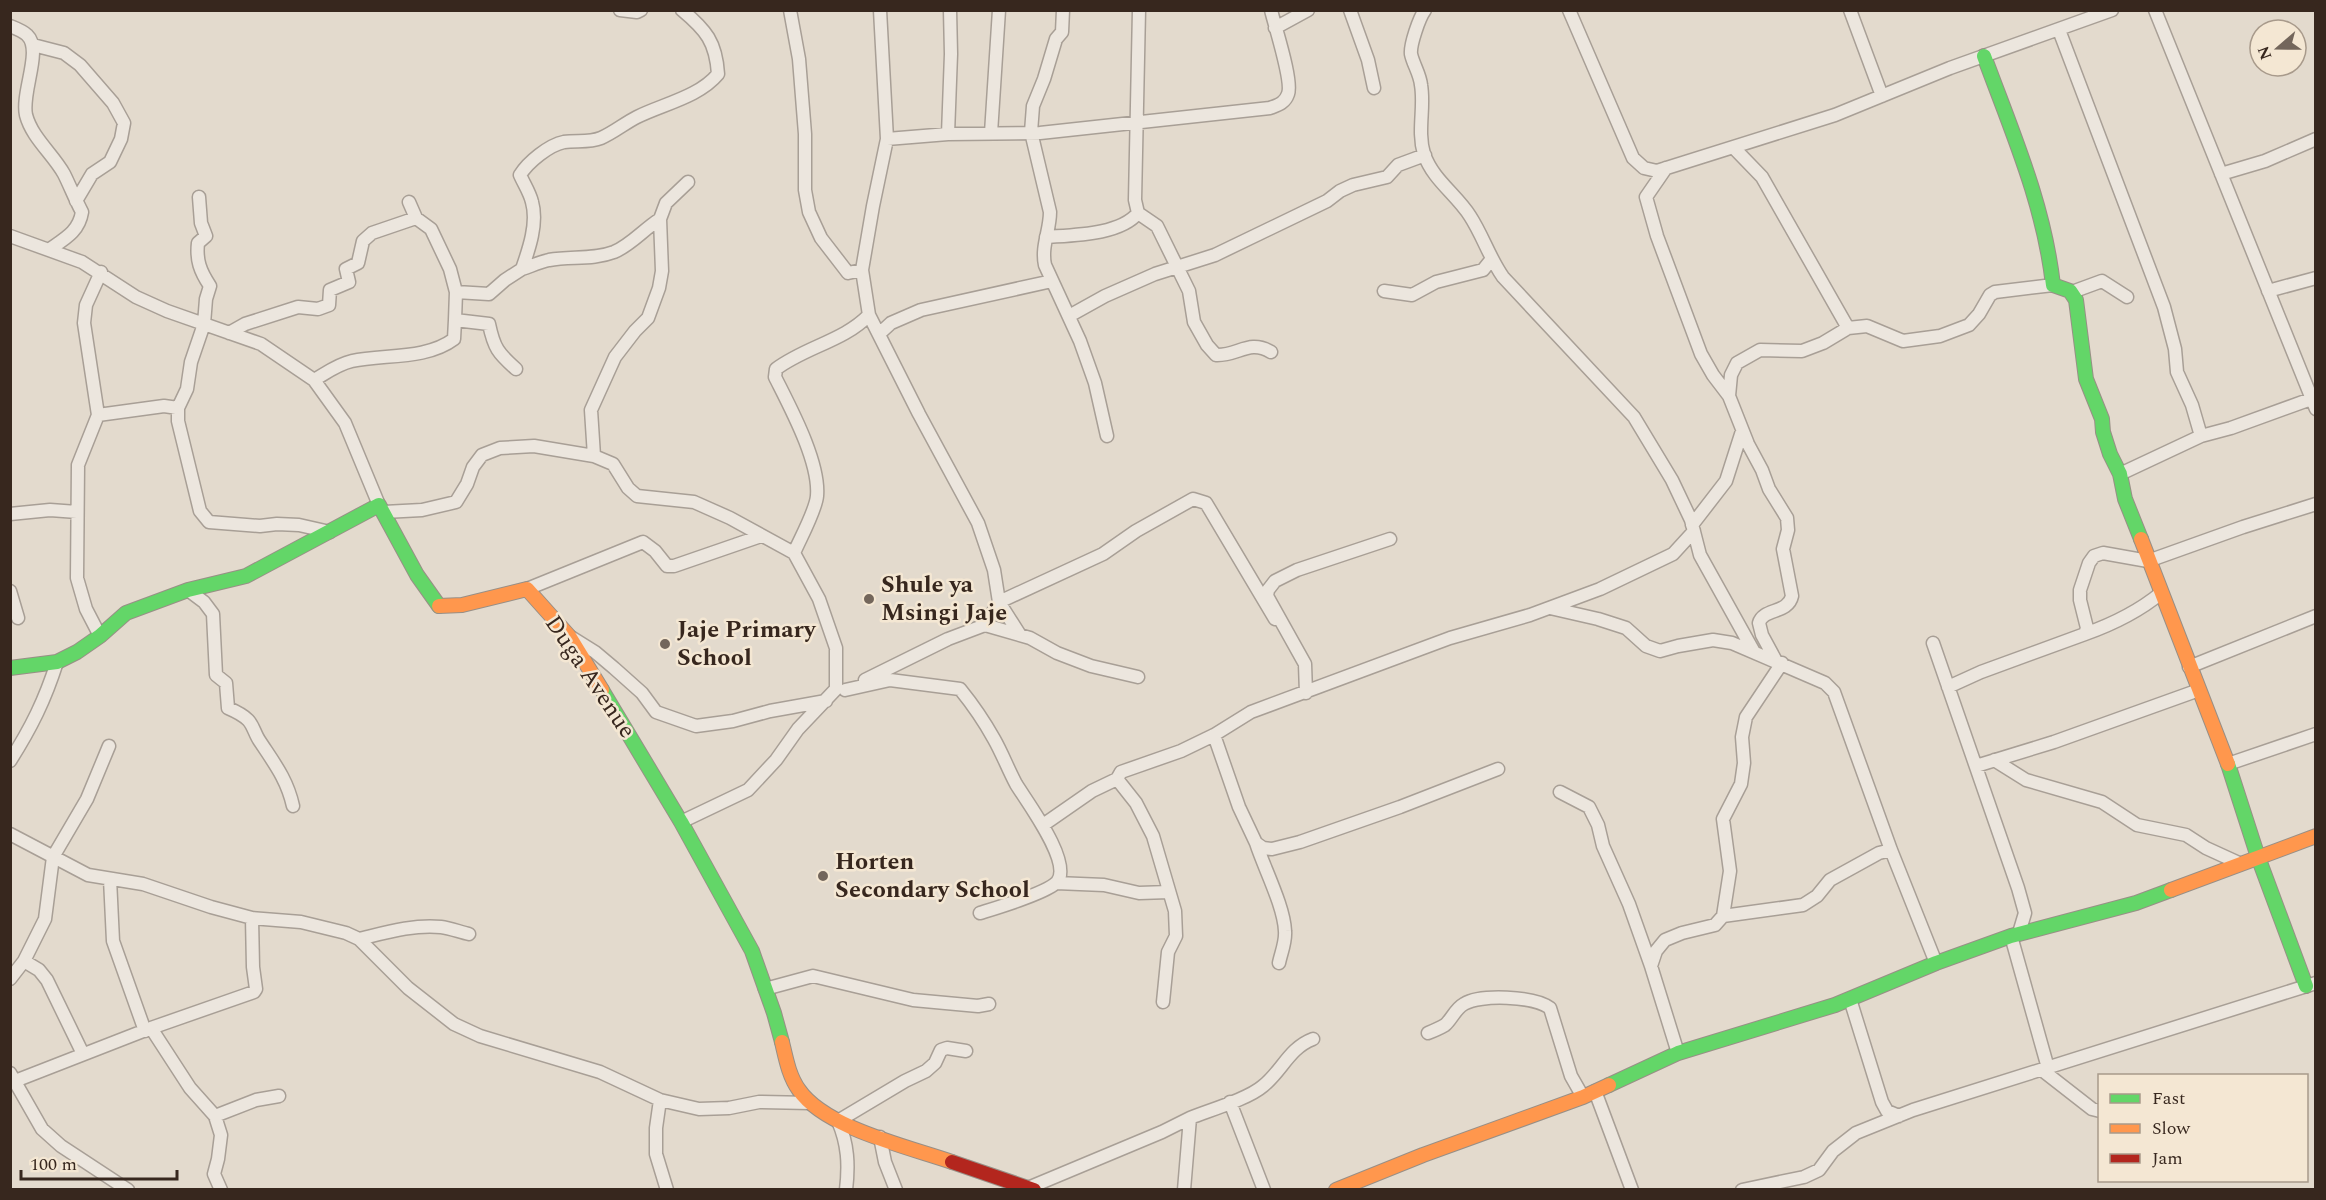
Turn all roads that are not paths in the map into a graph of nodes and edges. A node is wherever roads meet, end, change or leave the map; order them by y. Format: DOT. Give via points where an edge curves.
graph roads {
  1 [pos="620,10"];
  2 [pos="641,10"];
  3 [pos="682,10"];
  4 [pos="790,10"];
  5 [pos="880,10"];
  6 [pos="950,10"];
  7 [pos="999,10"];
  8 [pos="1056,10"];
  9 [pos="1139,10"];
  10 [pos="1271,10"];
  11 [pos="1308,10"];
  12 [pos="1350,10"];
  13 [pos="1425,10"];
  14 [pos="1569,10"];
  15 [pos="1850,10"];
  16 [pos="2112,10"];
  17 [pos="2155,10"];
  18 [pos="1063,11"];
  19 [pos="10,26"];
  20 [pos="1275,28"];
  21 [pos="2059,30"];
  22 [pos="33,45"];
  23 [pos="1984,56"];
  24 [pos="1374,88"];
  25 [pos="1882,96"];
  26 [pos="1135,123"];
  27 [pos="1031,132"];
  28 [pos="991,133"];
  29 [pos="948,134"];
  30 [pos="887,139"];
  31 [pos="2316,139"];
  32 [pos="1733,147"];
  33 [pos="1425,155"];
  34 [pos="1666,168"];
  35 [pos="2221,174"];
  36 [pos="688,182"];
  37 [pos="199,196"];
  38 [pos="76,201"];
  39 [pos="409,202"];
  40 [pos="1138,213"];
  41 [pos="416,218"];
  42 [pos="660,219"];
  43 [pos="10,236"];
  44 [pos="1046,237"];
  45 [pos="50,249"];
  46 [pos="1491,260"];
  47 [pos="1177,266"];
  48 [pos="522,269"];
  49 [pos="862,270"];
  50 [pos="101,272"];
  51 [pos="2316,278"];
  52 [pos="1052,281"];
  53 [pos="2053,285"];
  54 [pos="1384,291"];
  55 [pos="2268,291"];
  56 [pos="456,292"];
  57 [pos="2072,292"];
  58 [pos="2127,297"];
  59 [pos="869,315"];
  60 [pos="1069,316"];
  61 [pos="455,320"];
  62 [pos="204,324"];
  63 [pos="1848,328"];
  64 [pos="230,333"];
  65 [pos="879,334"];
  66 [pos="1271,352"];
  67 [pos="516,369"];
  68 [pos="314,380"];
  69 [pos="1729,396"];
  70 [pos="2314,404"];
  71 [pos="178,408"];
  72 [pos="98,415"];
  73 [pos="1742,430"];
  74 [pos="1107,436"];
  75 [pos="2201,436"];
  76 [pos="594,456"];
  77 [pos="2120,474"];
  78 [pos="2316,504"];
  79 [pos="381,509"];
  80 [pos="77,512"];
  81 [pos="10,514"];
  82 [pos="1693,528"];
  83 [pos="330,532"];
  84 [pos="761,536"];
  85 [pos="1390,539"];
  86 [pos="794,553"];
  87 [pos="2148,561"];
  88 [pos="526,589"];
  89 [pos="188,590"];
  90 [pos="10,591"];
  91 [pos="2160,593"];
  92 [pos="999,602"];
  93 [pos="1550,608"];
  94 [pos="2316,616"];
  95 [pos="18,618"];
  96 [pos="1275,619"];
  97 [pos="984,625"];
  98 [pos="2085,634"];
  99 [pos="100,636"];
  100 [pos="569,636"];
  101 [pos="1020,636"];
  102 [pos="1933,643"];
  103 [pos="1754,651"];
  104 [pos="57,662"];
  105 [pos="1779,662"];
  106 [pos="2189,667"];
  107 [pos="10,668"];
  108 [pos="1138,677"];
  109 [pos="1948,687"];
  110 [pos="841,690"];
  111 [pos="2199,690"];
  112 [pos="1306,693"];
  113 [pos="826,701"];
  114 [pos="2316,734"];
  115 [pos="1214,735"];
  116 [pos="109,746"];
  117 [pos="1994,760"];
  118 [pos="10,761"];
  119 [pos="2228,764"];
  120 [pos="1976,766"];
  121 [pos="1498,769"];
  122 [pos="1117,779"];
  123 [pos="1560,792"];
  124 [pos="293,806"];
  125 [pos="681,822"];
  126 [pos="1043,825"];
  127 [pos="10,834"];
  128 [pos="2316,836"];
  129 [pos="1256,843"];
  130 [pos="1891,850"];
  131 [pos="53,857"];
  132 [pos="2258,857"];
  133 [pos="2241,864"];
  134 [pos="110,879"];
  135 [pos="1056,883"];
  136 [pos="1169,892"];
  137 [pos="980,913"];
  138 [pos="1723,916"];
  139 [pos="252,918"];
  140 [pos="469,934"];
  141 [pos="2015,935"];
  142 [pos="359,939"];
  143 [pos="24,961"];
  144 [pos="1279,963"];
  145 [pos="1936,963"];
  146 [pos="1651,966"];
  147 [pos="10,979"];
  148 [pos="2311,984"];
  149 [pos="765,988"];
  150 [pos="1850,999"];
  151 [pos="1163,1002"];
  152 [pos="990,1004"];
  153 [pos="148,1029"];
  154 [pos="1428,1034"];
  155 [pos="1313,1039"];
  156 [pos="966,1051"];
  157 [pos="1678,1053"];
  158 [pos="83,1054"];
  159 [pos="2045,1069"];
  160 [pos="13,1077"];
  161 [pos="1589,1094"];
  162 [pos="279,1096"];
  163 [pos="660,1100"];
  164 [pos="1230,1102"];
  165 [pos="810,1103"];
  166 [pos="2098,1110"];
  167 [pos="215,1116"];
  168 [pos="1899,1116"];
  169 [pos="1190,1118"];
  170 [pos="838,1121"];
  171 [pos="880,1137"];
  172 [pos="1031,1189"];
  173 [pos="128,1190"];
  174 [pos="221,1190"];
  175 [pos="667,1190"];
  176 [pos="846,1190"];
  177 [pos="896,1190"];
  178 [pos="1185,1190"];
  179 [pos="1264,1190"];
  180 [pos="1336,1190"];
  181 [pos="1632,1190"];
  182 [pos="1742,1190"];
  1 -- 2 [label="street"];
  3 -- 48 [label="street" via="705,31 716,53 718,74 694,92 601,138 563,142 526,165 520,175 534,213"];
  4 -- 49 [label="street" via="799,59 809,212 821,238 848,273"];
  5 -- 30 [label="street"];
  6 -- 29 [label="street"];
  7 -- 28 [label="street"];
  8 -- 18 [label="street"];
  9 -- 26 [label="street"];
  10 -- 20 [label="street"];
  11 -- 20 [label="street"];
  12 -- 24 [label="street"];
  13 -- 33 [label="street" via="1411,52 1421,86"];
  14 -- 34 [label="street" via="1633,158 1644,168"];
  15 -- 25 [label="street"];
  16 -- 21 [label="street"];
  17 -- 35 [label="street"];
  18 -- 27 [label="street" via="1062,32 1056,39 1033,106"];
  19 -- 22 [label="street" via="27,35"];
  20 -- 26 [label="street" via="1288,79 1289,93 1282,104"];
  21 -- 23 [label="street"];
  21 -- 75 [label="street" via="2164,307 2177,372"];
  22 -- 38 [label="street" via="25,93 26,116 63,172"];
  22 -- 38 [label="street" via="64,53 80,65 113,103 124,123 110,162 92,174"];
  23 -- 25 [label="street"];
  23 -- 53 [label="street" via="2038,203"];
  25 -- 32 [label="street"];
  26 -- 27 [label="street"];
  26 -- 40 [label="street"];
  27 -- 28 [label="street"];
  27 -- 44 [label="street" via="1050,212"];
  28 -- 29 [label="street"];
  29 -- 30 [label="street"];
  30 -- 49 [label="street"];
  31 -- 35 [label="street" via="2265,161"];
  32 -- 34 [label="street"];
  32 -- 63 [label="street" via="1762,177"];
  33 -- 46 [label="street" via="1440,183 1455,194 1469,214"];
  33 -- 47 [label="street" via="1398,165 1387,177 1340,191 1328,201 1215,255"];
  34 -- 69 [label="street" via="1646,203 1701,354"];
  35 -- 55 [label="street"];
  36 -- 42 [label="street" via="666,203"];
  37 -- 62 [label="street" via="206,236 198,243 196,256 210,286"];
  38 -- 45 [label="street" via="82,212 77,227"];
  39 -- 41 [label="street"];
  40 -- 44 [label="street" via="1132,220 1090,233"];
  40 -- 47 [label="street" via="1156,226"];
  41 -- 56 [label="street" via="431,230 450,268"];
  41 -- 64 [label="street" via="372,233 363,241 358,263 346,269 349,282 330,290 329,305 318,309 298,307 245,324"];
  42 -- 48 [label="street" via="614,252 548,260"];
  42 -- 76 [label="street" via="659,288 648,318 615,357 591,410"];
  43 -- 45 [label="street"];
  44 -- 52 [label="street" via="1042,252"];
  45 -- 50 [label="street"];
  46 -- 54 [label="street" via="1483,270 1436,282 1412,295"];
  46 -- 82 [label="street" via="1634,417 1672,480"];
  47 -- 60 [label="street" via="1104,296"];
  47 -- 66 [label="street" via="1189,291 1194,322 1216,355 1227,356 1261,346"];
  48 -- 56 [label="street" via="489,294"];
  49 -- 59 [label="street"];
  50 -- 62 [label="street" via="136,297"];
  50 -- 72 [label="street" via="86,305 84,323"];
  51 -- 55 [label="street"];
  52 -- 60 [label="street"];
  52 -- 65 [label="street" via="921,310 891,323"];
  53 -- 57 [label="street"];
  53 -- 63 [label="street" via="1995,292 1969,325 1940,336 1903,341 1867,326"];
  55 -- 70 [label="street"];
  56 -- 61 [label="street"];
  57 -- 58 [label="street" via="2102,281"];
  57 -- 77 [label="street" via="2086,379"];
  59 -- 65 [label="street"];
  59 -- 86 [label="street" via="858,326 776,369 775,377 804,439 817,496"];
  60 -- 74 [label="street" via="1095,383"];
  61 -- 67 [label="street" via="489,324 494,345"];
  61 -- 68 [label="street" via="454,339 446,345 398,357 353,361"];
  62 -- 64 [label="street"];
  62 -- 71 [label="street"];
  63 -- 69 [label="street" via="1802,351 1760,350 1746,356 1731,375"];
  64 -- 68 [label="street" via="261,344"];
  65 -- 92 [label="street" via="978,523"];
  68 -- 79 [label="street" via="345,423"];
  69 -- 73 [label="street"];
  70 -- 75 [label="street"];
  71 -- 72 [label="street" via="164,406"];
  71 -- 83 [label="street" via="200,511 209,522 300,525"];
  72 -- 80 [label="street" via="78,465"];
  73 -- 82 [label="street" via="1726,480"];
  73 -- 105 [label="street" via="1774,501 1787,518 1783,549 1792,596 1790,602 1759,619"];
  75 -- 77 [label="street"];
  76 -- 79 [label="street" via="534,446 500,448 482,455 473,466 456,502 422,510"];
  76 -- 84 [label="street" via="613,464 637,496 694,502"];
  77 -- 87 [label="street"];
  78 -- 87 [label="street"];
  79 -- 83 [label="street"];
  79 -- 88 [label="street" via="439,606 462,605"];
  80 -- 81 [label="street"];
  80 -- 99 [label="street" via="77,578 86,609"];
  82 -- 93 [label="street" via="1673,554"];
  82 -- 103 [label="street" via="1700,555"];
  83 -- 89 [label="street" via="246,576"];
  84 -- 86 [label="street"];
  84 -- 88 [label="street" via="674,566 667,566 643,542"];
  85 -- 112 [label="street" via="1297,570 1275,581 1268,590 1267,596 1305,664"];
  86 -- 110 [label="street" via="819,599 836,648"];
  87 -- 91 [label="street"];
  87 -- 98 [label="street" via="2103,553 2090,559 2080,590"];
  88 -- 100 [label="street, Duga Avenue"];
  89 -- 99 [label="street" via="126,613"];
  89 -- 124 [label="street" via="213,614 216,675 226,683 228,708 249,721 290,790"];
  90 -- 95 [label="street"];
  91 -- 98 [label="street" via="2118,622"];
  91 -- 106 [label="street"];
  92 -- 96 [label="street" via="1103,554 1193,499 1206,503"];
  92 -- 97 [label="street"];
  92 -- 101 [label="street"];
  93 -- 103 [label="street" via="1626,628 1646,646 1660,651 1713,640"];
  93 -- 112 [label="street" via="1450,639"];
  94 -- 106 [label="street"];
  97 -- 101 [label="street"];
  97 -- 110 [label="street"];
  98 -- 109 [label="street"];
  99 -- 104 [label="street"];
  100 -- 113 [label="street" via="614,668 656,712 696,726"];
  100 -- 125 [label="street, Duga Avenue"];
  101 -- 108 [label="street" via="1091,666"];
  102 -- 109 [label="street"];
  103 -- 105 [label="street"];
  104 -- 107 [label="street"];
  104 -- 118 [label="street" via="46,698"];
  105 -- 130 [label="street" via="1825,682 1834,692"];
  105 -- 138 [label="street" via="1746,717 1742,784 1723,819 1730,871"];
  106 -- 111 [label="street"];
  109 -- 120 [label="street"];
  110 -- 113 [label="street"];
  110 -- 126 [label="street" via="890,680 960,689 978,712"];
  111 -- 117 [label="street"];
  111 -- 119 [label="street"];
  112 -- 115 [label="street" via="1251,712"];
  113 -- 125 [label="street" via="748,790"];
  114 -- 119 [label="street"];
  115 -- 122 [label="street" via="1121,772"];
  115 -- 129 [label="street"];
  116 -- 131 [label="street" via="87,799"];
  117 -- 120 [label="street"];
  117 -- 133 [label="street" via="2026,780 2102,802 2137,825 2186,835"];
  119 -- 132 [label="street"];
  120 -- 141 [label="street" via="2025,913"];
  121 -- 129 [label="street" via="1300,842 1272,849"];
  122 -- 126 [label="street" via="1092,791"];
  122 -- 136 [label="street" via="1136,803 1153,836"];
  123 -- 146 [label="street" via="1589,807"];
  125 -- 149 [label="street, Duga Avenue" via="752,951"];
  126 -- 135 [label="street" via="1060,862 1061,874"];
  127 -- 131 [label="street"];
  128 -- 132 [label="street"];
  129 -- 144 [label="street" via="1278,898 1285,929"];
  130 -- 138 [label="street" via="1830,880 1803,905"];
  130 -- 145 [label="street"];
  131 -- 134 [label="street" via="88,875"];
  131 -- 143 [label="street" via="45,919"];
  132 -- 133 [label="street"];
  132 -- 148 [label="street"];
  133 -- 141 [label="street" via="2136,903"];
  134 -- 139 [label="street" via="143,884"];
  134 -- 153 [label="street" via="113,941"];
  135 -- 136 [label="street" via="1104,885 1139,893"];
  135 -- 137 [label="street"];
  136 -- 151 [label="street" via="1176,936 1168,952"];
  138 -- 146 [label="street" via="1715,925 1665,940"];
  139 -- 142 [label="street" via="301,922"];
  139 -- 153 [label="street" via="254,992"];
  140 -- 142 [label="street" via="421,927"];
  141 -- 145 [label="street"];
  141 -- 159 [label="street"];
  142 -- 163 [label="street" via="408,988 454,1024 480,1036 600,1072"];
  143 -- 147 [label="street"];
  143 -- 158 [label="street" via="47,980"];
  145 -- 150 [label="street"];
  146 -- 157 [label="street"];
  148 -- 159 [label="street"];
  149 -- 152 [label="street" via="813,976 913,1000"];
  149 -- 165 [label="street, Duga Avenue" via="791,1077"];
  150 -- 157 [label="street"];
  150 -- 168 [label="street" via="1882,1102 1887,1111"];
  153 -- 158 [label="street"];
  153 -- 167 [label="street"];
  154 -- 161 [label="street" via="1446,1024 1460,1006 1471,1000 1514,998 1544,1003 1550,1008 1571,1076"];
  155 -- 164 [label="street" via="1295,1049 1263,1086"];
  156 -- 170 [label="street" via="941,1050 926,1071"];
  157 -- 161 [label="street"];
  158 -- 160 [label="street"];
  159 -- 166 [label="street"];
  159 -- 168 [label="street"];
  160 -- 173 [label="street" via="48,1135"];
  161 -- 180 [label="street"];
  161 -- 181 [label="street"];
  162 -- 167 [label="street" via="256,1100"];
  163 -- 165 [label="street" via="699,1109 759,1102"];
  163 -- 175 [label="street" via="656,1154"];
  164 -- 169 [label="street"];
  164 -- 179 [label="street"];
  165 -- 170 [label="street, Duga Avenue"];
  167 -- 174 [label="street" via="220,1135 214,1174"];
  168 -- 182 [label="street" via="1856,1133 1833,1151 1819,1170 1804,1177"];
  169 -- 172 [label="street"];
  169 -- 178 [label="street"];
  170 -- 171 [label="street, Duga Avenue"];
  170 -- 176 [label="street" via="846,1139"];
  171 -- 172 [label="street, Duga Avenue"];
  171 -- 177 [label="street"];
}
